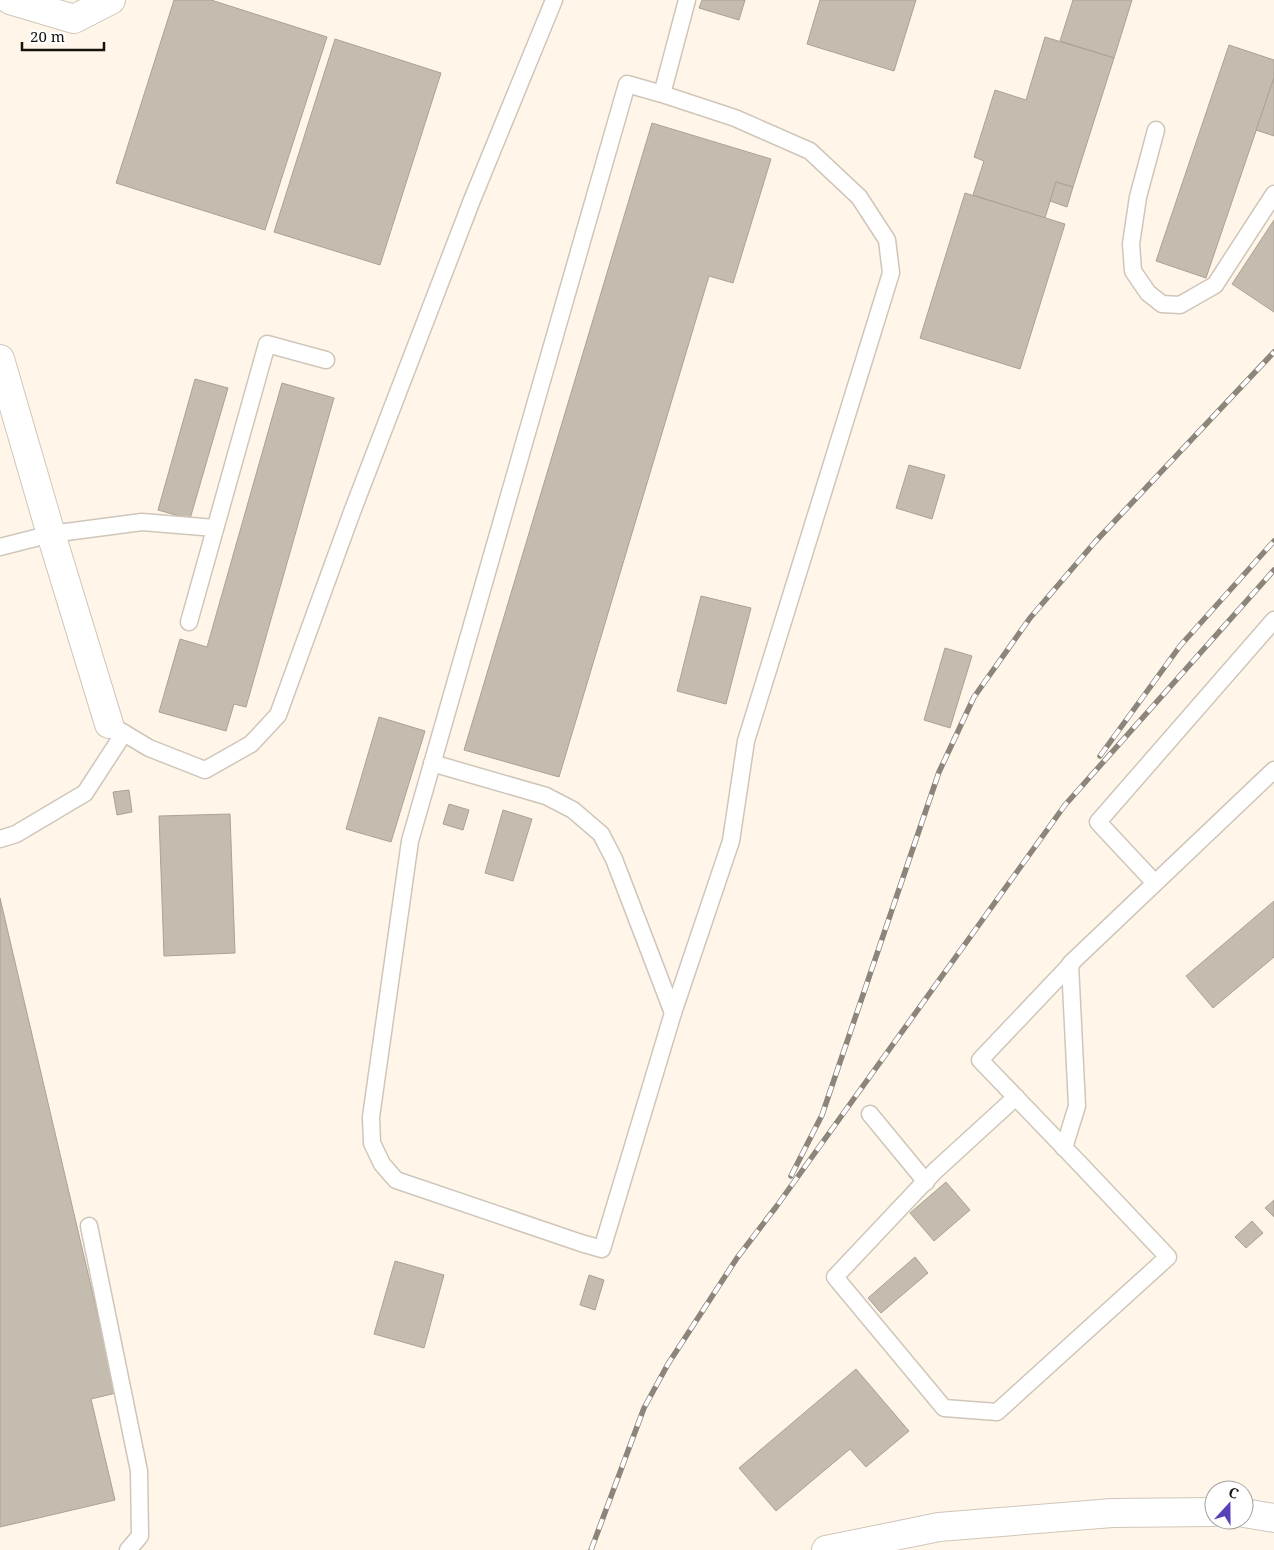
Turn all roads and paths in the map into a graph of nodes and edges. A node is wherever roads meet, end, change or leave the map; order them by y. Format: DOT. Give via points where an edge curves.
graph roads {
  1 [pos="10,0"];
  2 [pos="111,0"];
  3 [pos="554,0"];
  4 [pos="687,0"];
  5 [pos="662,94"];
  6 [pos="1156,130"];
  7 [pos="1274,194"];
  8 [pos="0,359"];
  9 [pos="326,360"];
  10 [pos="215,528"];
  11 [pos="50,534"];
  12 [pos="0,547"];
  13 [pos="1274,620"];
  14 [pos="188,622"];
  15 [pos="116,728"];
  16 [pos="432,763"];
  17 [pos="1274,770"];
  18 [pos="0,839"];
  19 [pos="1156,883"];
  20 [pos="1072,963"];
  21 [pos="673,1013"];
  22 [pos="1016,1097"];
  23 [pos="870,1114"];
  24 [pos="1064,1148"];
  25 [pos="926,1182"];
  26 [pos="89,1226"];
  27 [pos="1204,1512"];
  28 [pos="1254,1515"];
  29 [pos="1274,1518"];
  30 [pos="128,1550"];
  31 [pos="826,1550"];
  1 -- 2 [label="street" via="74,20"];
  3 -- 15 [label="lane" via="472,200 278,715 251,744 205,770 149,748"];
  4 -- 5 [label="lane"];
  5 -- 16 [label="lane" via="627,84"];
  5 -- 21 [label="lane" via="736,118 810,151 859,197 887,240 891,273 746,741 730,841"];
  6 -- 7 [label="lane" via="1138,197 1131,244 1133,271 1148,293 1162,304 1180,305 1215,285"];
  8 -- 11 [label="street"];
  9 -- 10 [label="lane" via="267,344"];
  10 -- 11 [label="lane" via="142,522"];
  10 -- 14 [label="lane"];
  11 -- 12 [label="lane"];
  11 -- 15 [label="street"];
  13 -- 19 [label="lane" via="1098,822"];
  15 -- 18 [label="lane" via="85,793 16,834"];
  16 -- 21 [label="lane" via="546,796 573,810 602,834"];
  16 -- 21 [label="lane" via="410,841 371,1117 372,1143 382,1164 396,1180 602,1249"];
  17 -- 19 [label="lane"];
  19 -- 20 [label="lane"];
  20 -- 22 [label="lane" via="980,1060"];
  20 -- 24 [label="lane" via="1077,1106"];
  22 -- 24 [label="lane"];
  22 -- 25 [label="lane"];
  23 -- 25 [label="lane"];
  24 -- 25 [label="lane" via="1168,1257 997,1412 944,1408 835,1277"];
  26 -- 30 [label="lane" via="139,1470 140,1536"];
  27 -- 31 [label="street" via="1112,1513 939,1527"];
  28 -- 29 [label="street"];
}
